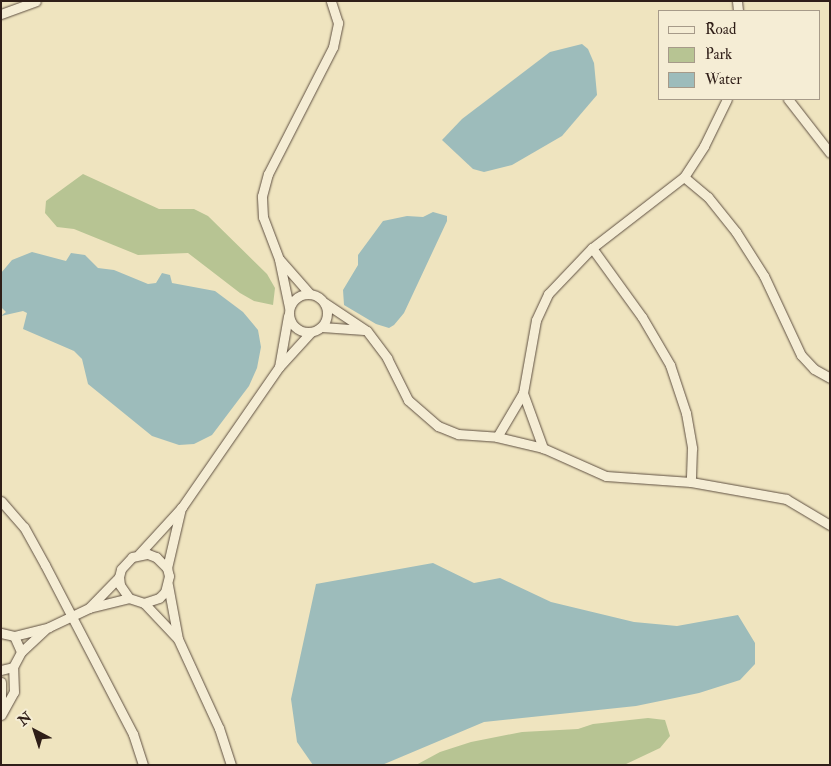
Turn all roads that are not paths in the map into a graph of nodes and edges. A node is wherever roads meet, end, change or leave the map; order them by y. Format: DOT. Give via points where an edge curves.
graph roads {
  1 [pos="36,1"];
  2 [pos="331,1"];
  3 [pos="1,14"];
  4 [pos="726,100"];
  5 [pos="789,100"];
  6 [pos="830,152"];
  7 [pos="684,177"];
  8 [pos="592,248"];
  9 [pos="279,259"];
  10 [pos="309,293"];
  11 [pos="325,303"];
  12 [pos="289,311"];
  13 [pos="322,327"];
  14 [pos="367,331"];
  15 [pos="311,332"];
  16 [pos="279,367"];
  17 [pos="830,378"];
  18 [pos="523,393"];
  19 [pos="497,438"];
  20 [pos="544,448"];
  21 [pos="691,482"];
  22 [pos="1,501"];
  23 [pos="182,507"];
  24 [pos="830,525"];
  25 [pos="139,554"];
  26 [pos="167,568"];
  27 [pos="119,577"];
  28 [pos="168,584"];
  29 [pos="128,598"];
  30 [pos="144,604"];
  31 [pos="89,608"];
  32 [pos="72,617"];
  33 [pos="49,626"];
  34 [pos="1,632"];
  35 [pos="14,636"];
  36 [pos="178,639"];
  37 [pos="21,652"];
  38 [pos="13,667"];
  39 [pos="1,670"];
  40 [pos="1,682"];
  41 [pos="1,714"];
  42 [pos="143,765"];
  43 [pos="231,765"];
  1 -- 3 [label="street"];
  2 -- 9 [label="street" via="338,23 334,47 268,174 262,196 263,217"];
  4 -- 7 [label="street" via="704,146"];
  5 -- 6 [label="street"];
  7 -- 8 [label="street"];
  7 -- 17 [label="street" via="708,197 736,232 764,276 801,355 814,369"];
  8 -- 18 [label="street" via="548,294 536,320"];
  8 -- 21 [label="street" via="642,317 670,366 692,448"];
  9 -- 10 [label="street"];
  9 -- 12 [label="street"];
  10 -- 11 [label="street"];
  10 -- 12 [label="street" via="297,297"];
  11 -- 13 [label="street" via="328,316"];
  11 -- 14 [label="street"];
  12 -- 15 [label="street" via="298,330"];
  12 -- 16 [label="street"];
  13 -- 14 [label="street"];
  13 -- 15 [label="street"];
  14 -- 19 [label="street" via="387,358 408,400 423,415 438,426 458,434"];
  15 -- 16 [label="street"];
  16 -- 23 [label="street"];
  18 -- 19 [label="street"];
  18 -- 20 [label="street"];
  19 -- 20 [label="street"];
  20 -- 21 [label="street" via="606,476"];
  21 -- 24 [label="street" via="786,499"];
  22 -- 32 [label="street" via="24,527"];
  23 -- 25 [label="street"];
  23 -- 26 [label="street"];
  25 -- 26 [label="street" via="156,556"];
  25 -- 27 [label="street" via="126,562"];
  26 -- 28 [label="street"];
  27 -- 29 [label="street"];
  27 -- 31 [label="street"];
  28 -- 30 [label="street" via="159,598"];
  28 -- 36 [label="street"];
  29 -- 30 [label="street"];
  29 -- 31 [label="street"];
  30 -- 36 [label="street"];
  31 -- 32 [label="street"];
  32 -- 33 [label="street"];
  32 -- 42 [label="street" via="133,734"];
  33 -- 35 [label="street"];
  33 -- 37 [label="street"];
  34 -- 35 [label="street"];
  35 -- 37 [label="street"];
  36 -- 43 [label="street" via="219,728"];
  37 -- 38 [label="street"];
  38 -- 39 [label="street"];
  38 -- 41 [label="street" via="14,692"];
  40 -- 41 [label="street"];
}
